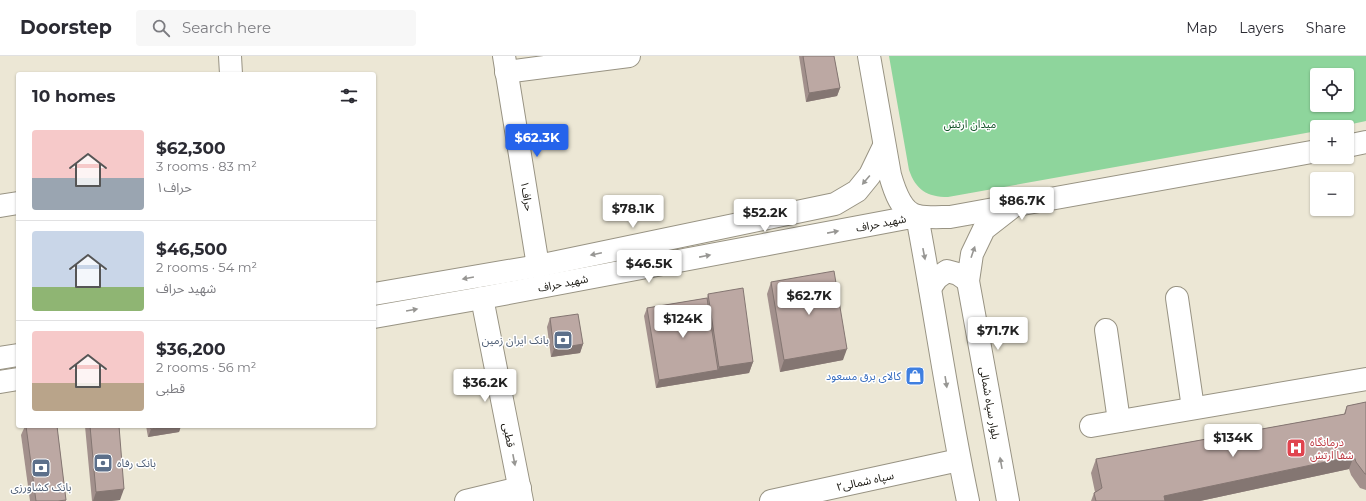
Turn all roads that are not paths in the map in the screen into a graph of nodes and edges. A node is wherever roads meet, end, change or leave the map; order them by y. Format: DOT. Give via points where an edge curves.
graph roads {
  1 [pos="230,56"];
  2 [pos="629,56"];
  3 [pos="869,56"];
  4 [pos="505,64"];
  5 [pos="231,72"];
  6 [pos="1366,142"];
  7 [pos="1354,145"];
  8 [pos="884,146"];
  9 [pos="1310,152"];
  10 [pos="16,203"];
  11 [pos="1016,205"];
  12 [pos="0,206"];
  13 [pos="917,216"];
  14 [pos="748,222"];
  15 [pos="749,247"];
  16 [pos="538,266"];
  17 [pos="968,281"];
  18 [pos="930,288"];
  19 [pos="376,294"];
  20 [pos="482,298"];
  21 [pos="1177,298"];
  22 [pos="376,317"];
  23 [pos="1106,330"];
  24 [pos="16,355"];
  25 [pos="0,358"];
  26 [pos="16,379"];
  27 [pos="1366,379"];
  28 [pos="0,382"];
  29 [pos="1193,408"];
  30 [pos="1119,421"];
  31 [pos="1091,426"];
  32 [pos="959,460"];
  33 [pos="521,495"];
  34 [pos="466,501"];
  35 [pos="771,501"];
  36 [pos="968,501"];
  37 [pos="1008,501"];
  1 -- 5 [label="main road"];
  2 -- 4 [label="main road"];
  3 -- 8 [label="main road"];
  4 -- 16 [label="main road, حراف۱"];
  6 -- 7 [label="main road"];
  8 -- 13 [label="main road" via="894,191 903,207"];
  8 -- 14 [label="main road, one-way" via="870,175 857,191 835,204"];
  9 -- 11 [label="main road"];
  10 -- 12 [label="main road"];
  11 -- 13 [label="main road" via="950,217"];
  17 -- 11 [label="main road, بلوار سپاه شمالی, one-way" via="972,254 984,229"];
  15 -- 13 [label="main road, شهید حراف, one-way"];
  13 -- 18 [label="main road, one-way"];
  14 -- 15 [label="main road"];
  14 -- 16 [label="main road, one-way"];
  20 -- 15 [label="main road, شهید حراف, one-way"];
  16 -- 19 [label="main road, one-way"];
  17 -- 18 [label="main road" via="958,274 947,271 937,278"];
  37 -- 17 [label="main road, بلوار سپاه شمالی, one-way"];
  18 -- 32 [label="main road, one-way"];
  22 -- 20 [label="main road, شهید حراف, one-way"];
  20 -- 33 [label="main road, قطبی, one-way"];
  21 -- 29 [label="main road"];
  23 -- 30 [label="main road"];
  24 -- 25 [label="main road"];
  26 -- 28 [label="main road"];
  27 -- 29 [label="main road"];
  29 -- 30 [label="main road"];
  30 -- 31 [label="main road"];
  32 -- 35 [label="main road, سپاه شمالی۲"];
  32 -- 36 [label="main road"];
  33 -- 34 [label="main road"];
}
